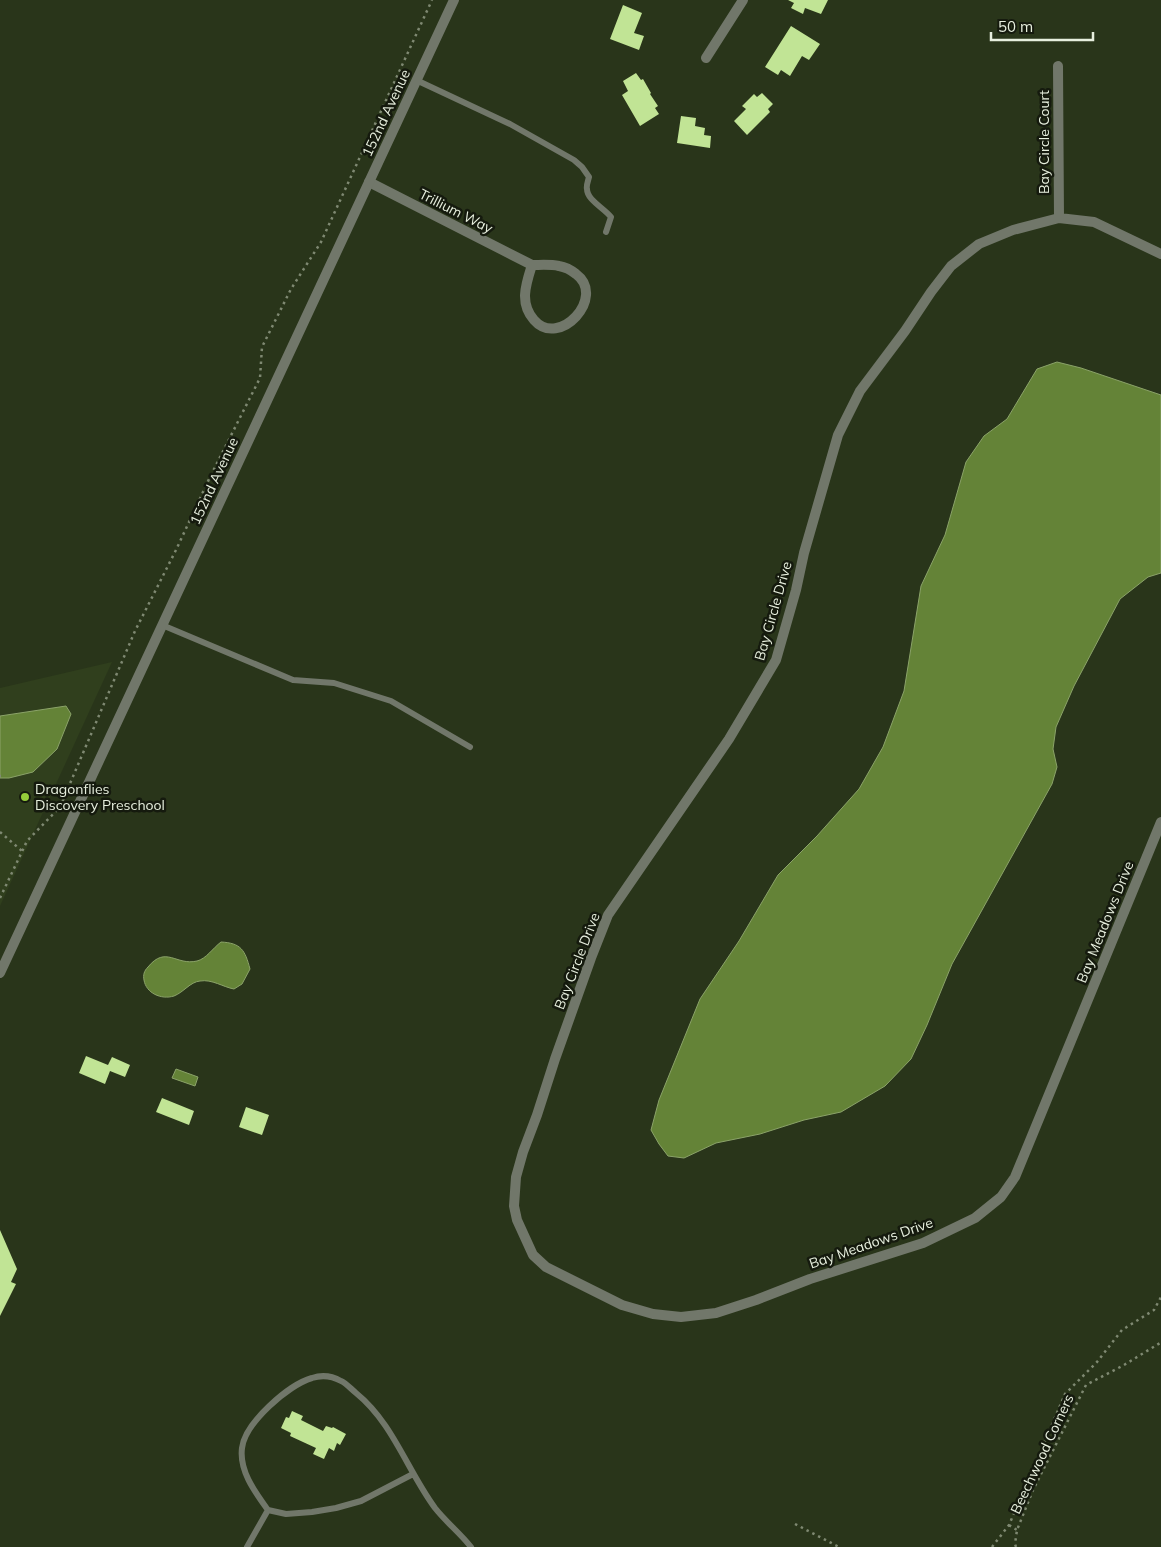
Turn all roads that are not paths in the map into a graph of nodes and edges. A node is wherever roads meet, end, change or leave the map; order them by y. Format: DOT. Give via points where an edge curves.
graph roads {
  1 [pos="454,0"];
  2 [pos="743,0"];
  3 [pos="706,58"];
  4 [pos="1058,66"];
  5 [pos="416,80"];
  6 [pos="369,182"];
  7 [pos="1059,218"];
  8 [pos="606,232"];
  9 [pos="1161,254"];
  10 [pos="532,265"];
  11 [pos="162,624"];
  12 [pos="470,747"];
  13 [pos="1161,822"];
  14 [pos="0,973"];
  15 [pos="533,1255"];
  16 [pos="413,1474"];
  17 [pos="268,1510"];
  18 [pos="246,1547"];
  19 [pos="471,1547"];
  1 -- 5 [label="street, 152nd Avenue"];
  2 -- 3 [label="street"];
  4 -- 7 [label="street, Bay Circle Court"];
  5 -- 6 [label="street, 152nd Avenue"];
  5 -- 8 [label="lane" via="510,124 574,160 589,177 586,190 590,198 611,217"];
  6 -- 10 [label="street, Trillium Way"];
  6 -- 11 [label="street, 152nd Avenue"];
  7 -- 9 [label="street, Bay Circle Drive" via="1094,222"];
  7 -- 15 [label="street, Bay Circle Drive" via="1013,230 979,244 951,266 855,400 838,435 776,660 730,739 608,916 591,958 516,1177 514,1206 517,1220"];
  10 -- 10 [label="street, Trillium Way" via="525,292 530,315 537,323 556,328 573,320 583,308 586,296 580,277 559,266"];
  11 -- 12 [label="lane" via="293,680 334,683 391,701"];
  11 -- 14 [label="street, 152nd Avenue"];
  13 -- 15 [label="street, Bay Meadows Drive" via="1015,1177 1001,1197 975,1218 923,1243 756,1300 716,1313 682,1317 653,1314 622,1305 546,1267"];
  16 -- 17 [label="lane" via="361,1500 336,1508 286,1514"];
  16 -- 17 [label="lane" via="391,1432 362,1398 342,1381 328,1376 312,1377 284,1393 266,1410 250,1427 242,1448 243,1467"];
  16 -- 19 [label="lane" via="435,1508"];
  17 -- 18 [label="lane"];
}
